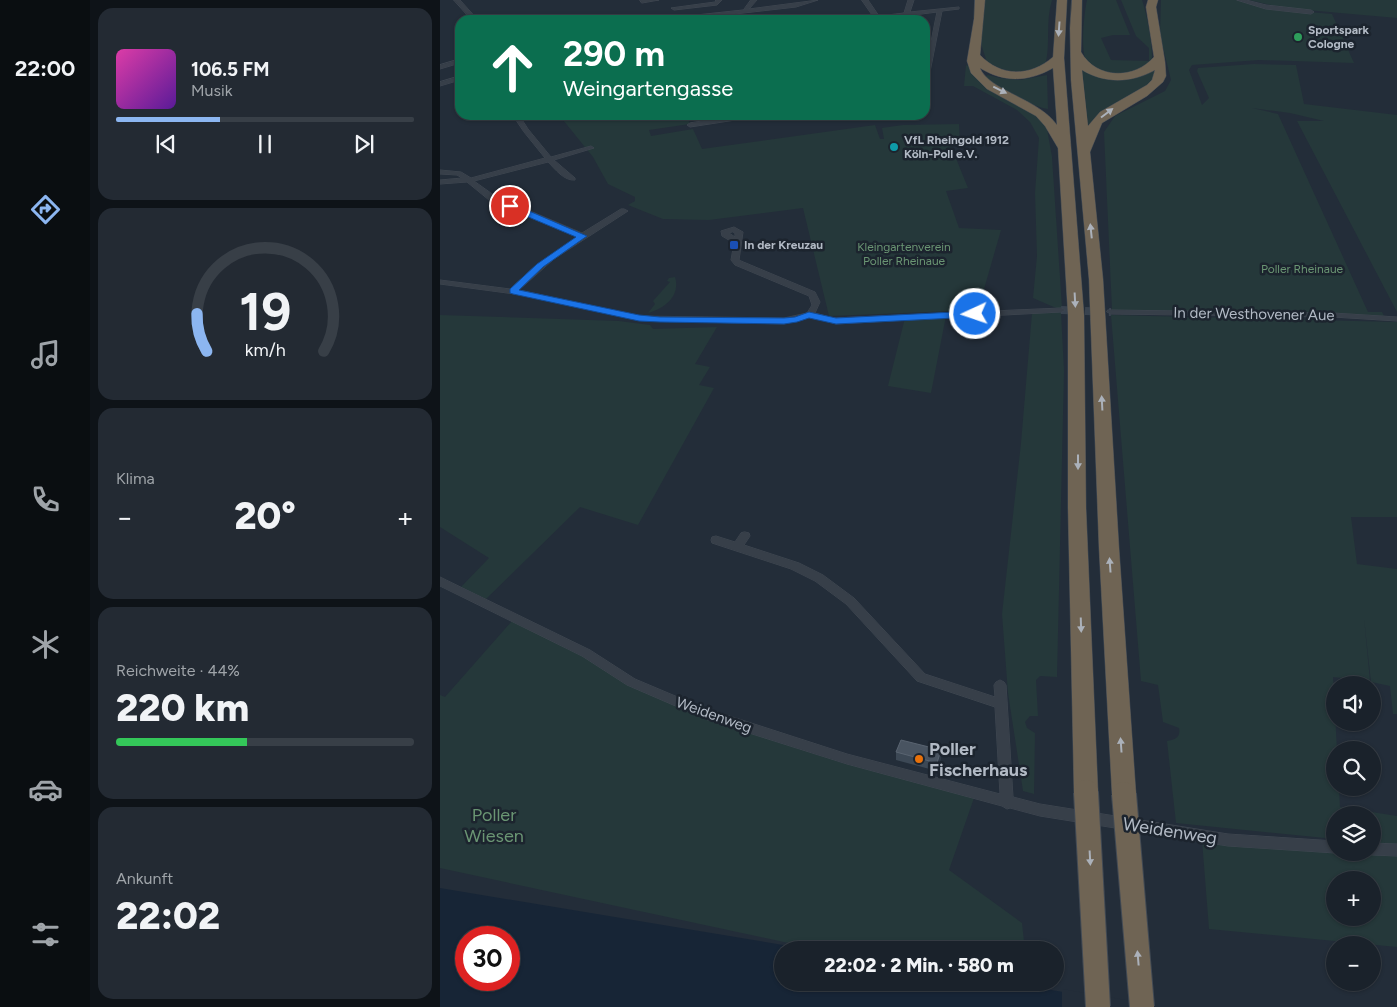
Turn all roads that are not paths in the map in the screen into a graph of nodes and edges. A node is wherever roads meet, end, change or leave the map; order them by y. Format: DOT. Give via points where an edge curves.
graph roads {
  1 [pos="457,0"];
  2 [pos="656,0"];
  3 [pos="672,0"];
  4 [pos="744,0"];
  5 [pos="754,0"];
  6 [pos="865,0"];
  7 [pos="911,0"];
  8 [pos="980,0"];
  9 [pos="1062,0"];
  10 [pos="1077,0"];
  11 [pos="1240,0"];
  12 [pos="642,1"];
  13 [pos="716,2"];
  14 [pos="1150,2"];
  15 [pos="815,3"];
  16 [pos="674,8"];
  17 [pos="956,8"];
  18 [pos="746,10"];
  19 [pos="940,10"];
  20 [pos="1312,12"];
  21 [pos="470,15"];
  22 [pos="676,15"];
  23 [pos="708,15"];
  24 [pos="874,15"];
  25 [pos="906,15"];
  26 [pos="1076,52"];
  27 [pos="975,55"];
  28 [pos="1058,58"];
  29 [pos="1158,59"];
  30 [pos="930,61"];
  31 [pos="455,62"];
  32 [pos="440,67"];
  33 [pos="455,80"];
  34 [pos="440,84"];
  35 [pos="520,120"];
  36 [pos="715,120"];
  37 [pos="690,125"];
  38 [pos="591,148"];
  39 [pos="1074,152"];
  40 [pos="550,159"];
  41 [pos="440,172"];
  42 [pos="572,179"];
  43 [pos="471,180"];
  44 [pos="440,182"];
  45 [pos="624,211"];
  46 [pos="582,236"];
  47 [pos="738,242"];
  48 [pos="440,282"];
  49 [pos="513,291"];
  50 [pos="1061,310"];
  51 [pos="1111,312"];
  52 [pos="809,315"];
  53 [pos="1397,319"];
  54 [pos="746,536"];
  55 [pos="716,540"];
  56 [pos="737,548"];
  57 [pos="440,581"];
  58 [pos="1000,685"];
  59 [pos="1001,704"];
  60 [pos="1008,803"];
  61 [pos="1326,846"];
  62 [pos="1381,849"];
  63 [pos="1397,850"];
  64 [pos="1098,1007"];
  65 [pos="1142,1007"];
  1 -- 21 [label="street"];
  2 -- 12 [label="street"];
  3 -- 16 [label="street"];
  4 -- 5 [label="street"];
  5 -- 18 [label="street"];
  6 -- 24 [label="street"];
  7 -- 25 [label="street"];
  8 -- 27 [label="highway"];
  9 -- 28 [label="highway, one-way"];
  10 -- 26 [label="highway"];
  11 -- 20 [label="street"];
  13 -- 16 [label="street"];
  14 -- 29 [label="highway"];
  15 -- 18 [label="street"];
  16 -- 22 [label="street"];
  17 -- 19 [label="street"];
  18 -- 23 [label="street"];
  19 -- 25 [label="street"];
  19 -- 30 [label="street"];
  26 -- 29 [label="highway" via="1087,68 1109,76 1143,74"];
  26 -- 39 [label="highway"];
  27 -- 28 [label="highway" via="987,69 1017,76 1042,72"];
  27 -- 39 [label="highway, one-way" via="973,62 980,79 1042,114"];
  28 -- 39 [label="highway"];
  39 -- 29 [label="highway, one-way" via="1106,112 1156,84 1160,78"];
  31 -- 32 [label="street"];
  33 -- 34 [label="street"];
  35 -- 40 [label="street"];
  36 -- 37 [label="street"];
  38 -- 40 [label="street"];
  39 -- 64 [label="highway, one-way, bridge" via="1077,508 1086,792"];
  65 -- 39 [label="highway, one-way, bridge" via="1124,794 1096,279"];
  40 -- 42 [label="street"];
  40 -- 43 [label="street"];
  41 -- 43 [label="street" via="459,173"];
  43 -- 44 [label="street"];
  43 -- 46 [label="street" via="492,198"];
  45 -- 46 [label="street"];
  46 -- 49 [label="street" via="540,266"];
  47 -- 52 [label="street" via="735,260 738,263 812,294 816,305"];
  48 -- 49 [label="street"];
  49 -- 52 [label="street" via="626,316 660,320 784,321"];
  50 -- 52 [label="street" via="836,321"];
  51 -- 53 [label="street, In der Westhovener Aue"];
  54 -- 56 [label="street"];
  55 -- 56 [label="street"];
  56 -- 59 [label="street" via="795,566 838,591 921,678"];
  57 -- 60 [label="street, Weidenweg" via="586,653 631,682 676,702 847,759"];
  58 -- 59 [label="street"];
  59 -- 60 [label="street"];
  60 -- 61 [label="street, Weidenweg" via="1228,840"];
  62 -- 63 [label="street"];
}
